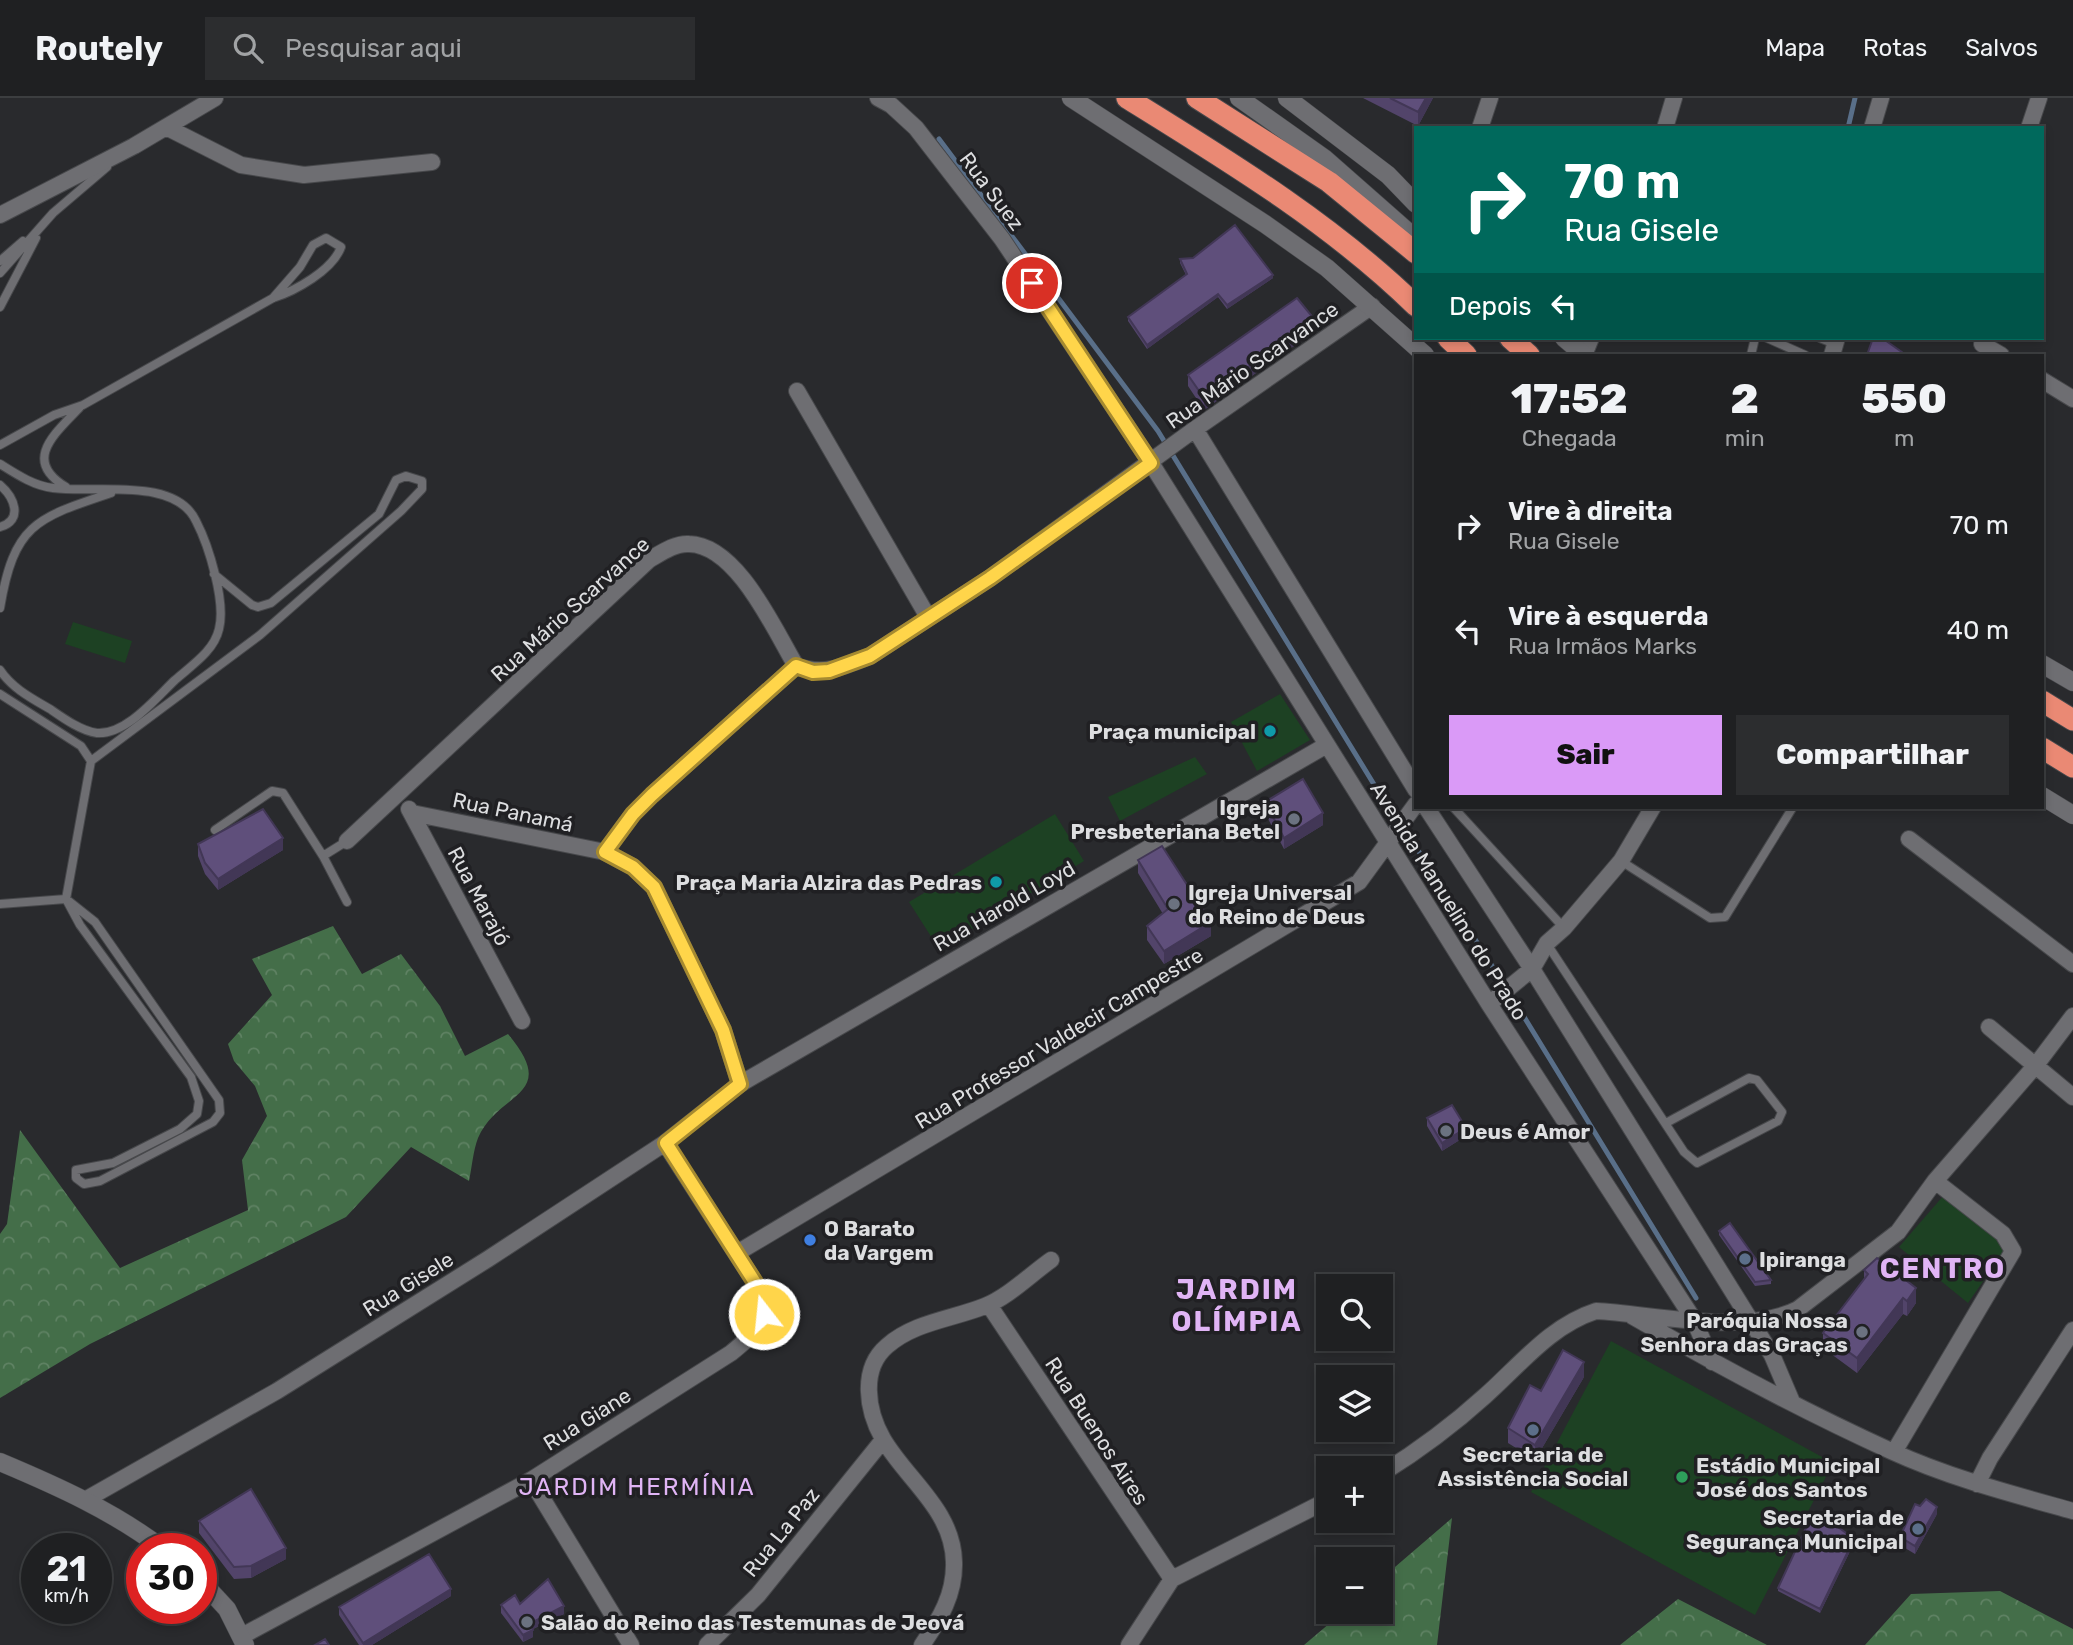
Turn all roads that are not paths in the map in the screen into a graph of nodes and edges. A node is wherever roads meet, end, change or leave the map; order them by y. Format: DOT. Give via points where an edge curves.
graph roads {
  1 [pos="215,98"];
  2 [pos="878,98"];
  3 [pos="1071,98"];
  4 [pos="1127,98"];
  5 [pos="1197,98"];
  6 [pos="1239,98"];
  7 [pos="1287,98"];
  8 [pos="1490,98"];
  9 [pos="1674,98"];
  10 [pos="1881,98"];
  11 [pos="2039,98"];
  12 [pos="1481,126"];
  13 [pos="1666,126"];
  14 [pos="1873,126"];
  15 [pos="2030,126"];
  16 [pos="166,127"];
  17 [pos="134,146"];
  18 [pos="432,162"];
  19 [pos="1414,202"];
  20 [pos="0,215"];
  21 [pos="42,224"];
  22 [pos="1414,237"];
  23 [pos="1414,251"];
  24 [pos="0,261"];
  25 [pos="0,273"];
  26 [pos="272,298"];
  27 [pos="1414,304"];
  28 [pos="1373,306"];
  29 [pos="0,307"];
  30 [pos="1450,340"];
  31 [pos="1512,340"];
  32 [pos="1566,340"];
  33 [pos="1771,340"];
  34 [pos="1981,346"];
  35 [pos="1424,354"];
  36 [pos="1465,354"];
  37 [pos="1528,354"];
  38 [pos="1583,354"];
  39 [pos="1803,354"];
  40 [pos="1999,354"];
  41 [pos="2044,381"];
  42 [pos="797,391"];
  43 [pos="2073,398"];
  44 [pos="83,405"];
  45 [pos="1195,429"];
  46 [pos="0,445"];
  47 [pos="1151,463"];
  48 [pos="0,464"];
  49 [pos="0,485"];
  50 [pos="68,488"];
  51 [pos="120,490"];
  52 [pos="0,527"];
  53 [pos="214,574"];
  54 [pos="0,608"];
  55 [pos="928,617"];
  56 [pos="2044,665"];
  57 [pos="796,666"];
  58 [pos="0,670"];
  59 [pos="2073,682"];
  60 [pos="0,694"];
  61 [pos="2044,702"];
  62 [pos="2073,720"];
  63 [pos="1325,746"];
  64 [pos="2044,749"];
  65 [pos="91,761"];
  66 [pos="2073,767"];
  67 [pos="1414,787"];
  68 [pos="395,794"];
  69 [pos="2044,797"];
  70 [pos="1414,807"];
  71 [pos="1427,809"];
  72 [pos="1455,809"];
  73 [pos="1652,809"];
  74 [pos="1792,809"];
  75 [pos="412,813"];
  76 [pos="2073,815"];
  77 [pos="215,830"];
  78 [pos="1909,839"];
  79 [pos="347,841"];
  80 [pos="1389,842"];
  81 [pos="605,852"];
  82 [pos="323,856"];
  83 [pos="1621,861"];
  84 [pos="66,899"];
  85 [pos="347,902"];
  86 [pos="0,904"];
  87 [pos="1564,928"];
  88 [pos="1547,943"];
  89 [pos="2073,964"];
  90 [pos="1532,969"];
  91 [pos="1489,1004"];
  92 [pos="2073,1016"];
  93 [pos="522,1021"];
  94 [pos="1989,1027"];
  95 [pos="2036,1065"];
  96 [pos="740,1084"];
  97 [pos="2073,1097"];
  98 [pos="1666,1123"];
  99 [pos="666,1143"];
  100 [pos="1935,1181"];
  101 [pos="737,1253"];
  102 [pos="1051,1260"];
  103 [pos="989,1305"];
  104 [pos="1626,1312"];
  105 [pos="1693,1320"];
  106 [pos="1748,1321"];
  107 [pos="2073,1330"];
  108 [pos="1712,1362"];
  109 [pos="1792,1402"];
  110 [pos="883,1440"];
  111 [pos="1894,1452"];
  112 [pos="0,1461"];
  113 [pos="1393,1466"];
  114 [pos="531,1480"];
  115 [pos="1977,1484"];
  116 [pos="85,1500"];
  117 [pos="1316,1506"];
  118 [pos="2073,1511"];
  119 [pos="142,1533"];
  120 [pos="1172,1579"];
  121 [pos="217,1598"];
  122 [pos="727,1639"];
  123 [pos="243,1640"];
  124 [pos="631,1645"];
  125 [pos="707,1645"];
  126 [pos="922,1645"];
  127 [pos="1129,1645"];
  1 -- 16 [label="street"];
  2 -- 47 [label="street, Rua Suez" via="916,128 1002,239"];
  3 -- 28 [label="main road" via="1265,224"];
  4 -- 27 [label="highway" via="1328,229 1376,266"];
  5 -- 23 [label="highway" via="1329,182"];
  6 -- 22 [label="main road" via="1324,158"];
  7 -- 19 [label="main road" via="1388,175"];
  8 -- 12 [label="street"];
  9 -- 13 [label="street"];
  10 -- 14 [label="street"];
  11 -- 15 [label="street"];
  16 -- 17 [label="street"];
  16 -- 18 [label="street" via="241,166 304,175"];
  17 -- 20 [label="street"];
  17 -- 21 [label="lane"];
  21 -- 24 [label="lane"];
  21 -- 25 [label="lane"];
  21 -- 29 [label="lane"];
  26 -- 26 [label="lane" via="286,294 331,263 341,247 326,238 313,245"];
  26 -- 44 [label="lane"];
  28 -- 35 [label="main road"];
  28 -- 45 [label="street, Rua Mário Scarvance"];
  30 -- 36 [label="highway"];
  31 -- 37 [label="highway"];
  32 -- 38 [label="main road"];
  33 -- 39 [label="lane"];
  34 -- 40 [label="street"];
  41 -- 43 [label="street"];
  42 -- 55 [label="street"];
  44 -- 46 [label="lane" via="54,415"];
  44 -- 50 [label="lane" via="49,441 43,459 52,478"];
  45 -- 47 [label="street, Rua Mário Scarvance"];
  45 -- 67 [label="street, Avenida Manuelino do Prado"];
  47 -- 55 [label="street, Rua Mário Scarvance"];
  47 -- 63 [label="street, Avenida Manuelino do Prado"];
  48 -- 50 [label="lane" via="35,484"];
  49 -- 52 [label="lane" via="16,509 8,525"];
  50 -- 51 [label="lane"];
  51 -- 53 [label="lane" via="163,494 183,503 197,521"];
  51 -- 54 [label="lane" via="47,515 30,530 13,554"];
  53 -- 58 [label="lane" via="221,609 214,645 135,716 111,731 96,733 75,725 8,682"];
  53 -- 65 [label="lane" via="252,605 271,603 379,514 396,480 406,476 422,481 422,489 401,511 260,635"];
  55 -- 57 [label="street, Rua Mário Scarvance" via="870,656 848,665 813,672"];
  56 -- 59 [label="main road"];
  57 -- 68 [label="street, Rua Mário Scarvance" via="738,572 702,546 687,543 670,548 649,560"];
  57 -- 81 [label="street" via="652,795"];
  60 -- 65 [label="lane" via="81,746"];
  61 -- 62 [label="highway"];
  63 -- 80 [label="street, Avenida Manuelino do Prado"];
  63 -- 96 [label="street, Rua Harold Loyd"];
  64 -- 66 [label="highway"];
  65 -- 84 [label="lane"];
  68 -- 75 [label="street, Rua Marajó"];
  68 -- 79 [label="street, Rua Mário Scarvance"];
  69 -- 76 [label="main road"];
  70 -- 80 [label="street, Rua Professor Valdecir Campestre"];
  71 -- 90 [label="street, Avenida Manuelino do Prado"];
  72 -- 87 [label="lane"];
  73 -- 83 [label="street"];
  74 -- 83 [label="lane" via="1725,917 1710,918"];
  75 -- 81 [label="street, Rua Panamá"];
  75 -- 93 [label="street, Rua Marajó"];
  77 -- 82 [label="lane" via="276,791 283,793"];
  78 -- 89 [label="street"];
  79 -- 82 [label="lane"];
  80 -- 91 [label="street, Avenida Manuelino do Prado"];
  80 -- 101 [label="street, Rua Professor Valdecir Campestre" via="1359,882"];
  81 -- 96 [label="street, Rua Panamá" via="633,867 654,887 723,1030"];
  82 -- 85 [label="lane"];
  83 -- 87 [label="street"];
  84 -- 84 [label="lane" via="191,1077 199,1101 197,1114 180,1129 113,1163 76,1170 76,1178 84,1184 100,1181 213,1122 220,1112 219,1100 95,922"];
  84 -- 86 [label="lane"];
  87 -- 88 [label="street"];
  88 -- 90 [label="street"];
  88 -- 98 [label="lane"];
  90 -- 91 [label="street"];
  90 -- 106 [label="street, Avenida Manuelino do Prado"];
  91 -- 105 [label="street, Avenida Manuelino do Prado"];
  92 -- 95 [label="street"];
  94 -- 95 [label="street"];
  95 -- 97 [label="street"];
  95 -- 100 [label="street"];
  96 -- 99 [label="street, Rua Gisele"];
  98 -- 98 [label="lane" via="1749,1078 1758,1080 1782,1112 1778,1121 1697,1163 1684,1152"];
  99 -- 101 [label="street, Rua Giane"];
  99 -- 116 [label="street, Rua Gisele" via="308,1372"];
  100 -- 106 [label="street" via="1898,1231 1809,1301 1787,1315"];
  100 -- 111 [label="street" via="2003,1234 2012,1251"];
  101 -- 114 [label="street, Rua Giane" via="763,1295 764,1314 758,1330 731,1353"];
  102 -- 103 [label="street"];
  103 -- 110 [label="street" via="908,1331 886,1346 870,1374 868,1396"];
  103 -- 120 [label="street, Rua Buenos Aires"];
  104 -- 105 [label="street"];
  104 -- 108 [label="street"];
  104 -- 113 [label="street" via="1596,1311 1553,1332 1446,1428"];
  105 -- 106 [label="street"];
  105 -- 108 [label="street, Avenida Manuelino do Prado"];
  106 -- 109 [label="street, Avenida Manuelino do Prado" via="1772,1355"];
  107 -- 115 [label="street"];
  108 -- 109 [label="street"];
  109 -- 111 [label="street"];
  110 -- 122 [label="street, Rua La Paz"];
  110 -- 126 [label="street" via="931,1499 947,1531 954,1560 948,1602"];
  111 -- 115 [label="street"];
  112 -- 116 [label="main road"];
  114 -- 123 [label="street, Rua Giane"];
  114 -- 124 [label="street"];
  115 -- 118 [label="street"];
  116 -- 119 [label="main road"];
  117 -- 120 [label="street"];
  120 -- 127 [label="street"];
  121 -- 123 [label="main road"];
  122 -- 125 [label="street, Rua La Paz"];
}
